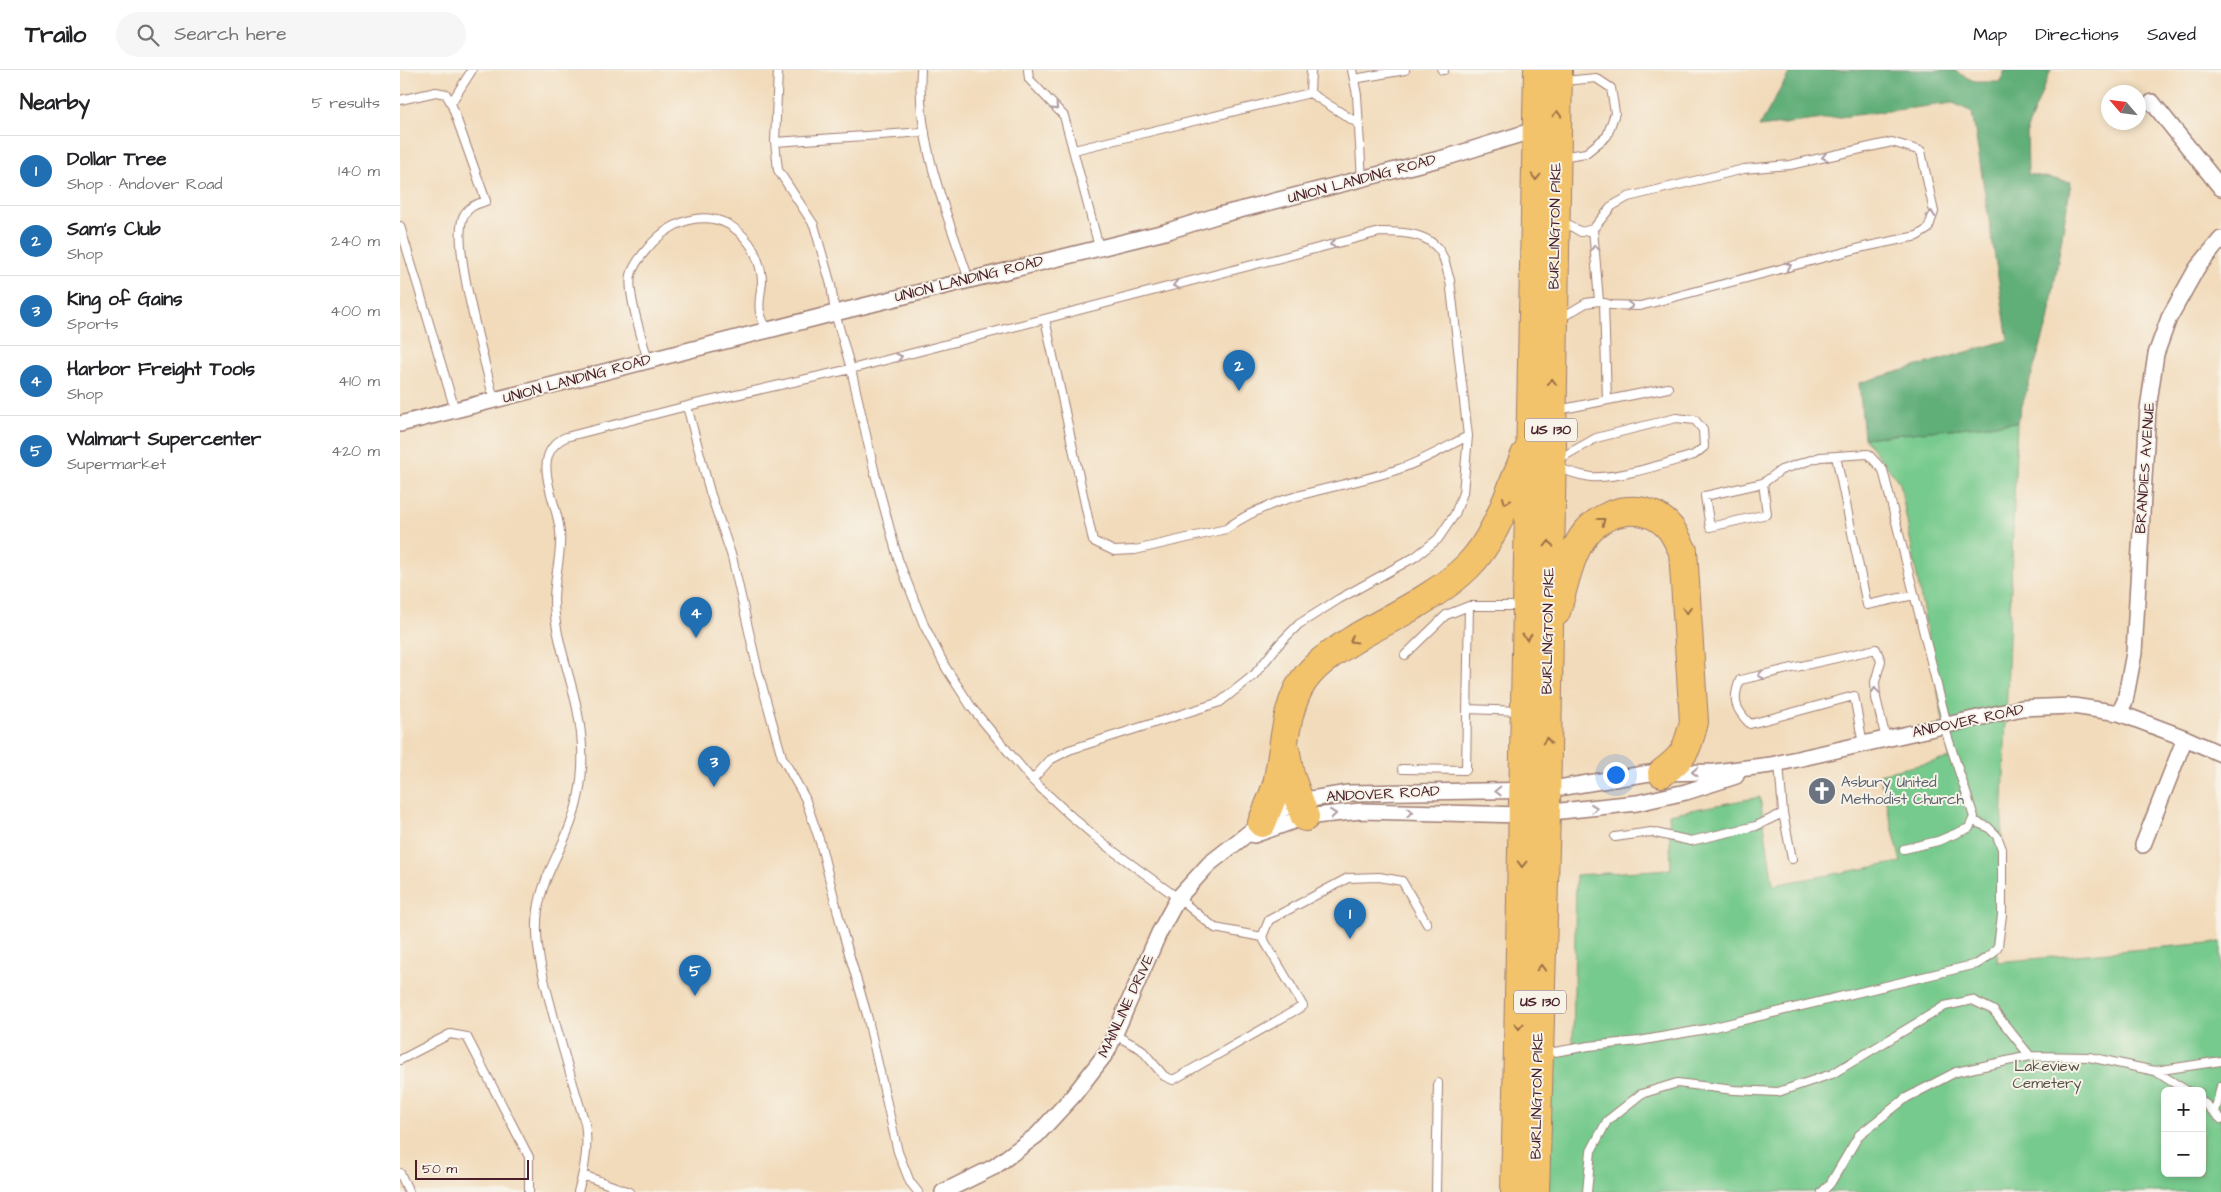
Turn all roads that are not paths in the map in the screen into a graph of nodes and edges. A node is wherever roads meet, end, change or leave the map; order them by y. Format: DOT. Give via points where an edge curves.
graph roads {
  1 [pos="472,70"];
  2 [pos="778,70"];
  3 [pos="921,70"];
  4 [pos="1028,70"];
  5 [pos="1310,70"];
  6 [pos="1352,70"];
  7 [pos="1405,70"];
  8 [pos="1551,74"];
  9 [pos="1354,79"];
  10 [pos="1310,93"];
  11 [pos="400,100"];
  12 [pos="2152,102"];
  13 [pos="451,104"];
  14 [pos="1359,124"];
  15 [pos="1537,129"];
  16 [pos="925,132"];
  17 [pos="775,142"];
  18 [pos="1074,150"];
  19 [pos="1556,157"];
  20 [pos="1362,180"];
  21 [pos="2221,188"];
  22 [pos="1555,217"];
  23 [pos="400,226"];
  24 [pos="1593,229"];
  25 [pos="2221,239"];
  26 [pos="1099,247"];
  27 [pos="969,280"];
  28 [pos="1602,302"];
  29 [pos="835,313"];
  30 [pos="1045,319"];
  31 [pos="1553,323"];
  32 [pos="767,330"];
  33 [pos="648,361"];
  34 [pos="851,369"];
  35 [pos="1668,388"];
  36 [pos="1607,400"];
  37 [pos="494,401"];
  38 [pos="687,406"];
  39 [pos="455,410"];
  40 [pos="1551,412"];
  41 [pos="400,424"];
  42 [pos="1468,436"];
  43 [pos="1531,440"];
  44 [pos="1836,456"];
  45 [pos="1550,464"];
  46 [pos="1763,483"];
  47 [pos="1914,595"];
  48 [pos="1469,606"];
  49 [pos="1528,606"];
  50 [pos="1547,642"];
  51 [pos="1406,655"];
  52 [pos="1467,709"];
  53 [pos="1526,711"];
  54 [pos="2119,713"];
  55 [pos="1945,725"];
  56 [pos="2185,738"];
  57 [pos="1886,739"];
  58 [pos="1284,741"];
  59 [pos="1862,744"];
  60 [pos="2221,754"];
  61 [pos="1775,764"];
  62 [pos="1402,769"];
  63 [pos="1662,773"];
  64 [pos="1032,780"];
  65 [pos="1535,802"];
  66 [pos="1302,809"];
  67 [pos="1783,813"];
  68 [pos="1972,821"];
  69 [pos="1253,831"];
  70 [pos="1615,837"];
  71 [pos="2143,845"];
  72 [pos="1904,849"];
  73 [pos="1792,860"];
  74 [pos="1178,898"];
  75 [pos="1427,924"];
  76 [pos="1262,937"];
  77 [pos="1115,1035"];
  78 [pos="1538,1055"];
  79 [pos="2030,1056"];
  80 [pos="400,1060"];
  81 [pos="2221,1061"];
  82 [pos="2155,1071"];
  83 [pos="1438,1083"];
  84 [pos="2221,1086"];
  85 [pos="2181,1087"];
  86 [pos="2206,1105"];
  87 [pos="2215,1113"];
  88 [pos="2221,1119"];
  89 [pos="400,1173"];
  90 [pos="583,1175"];
  91 [pos="408,1192"];
  92 [pos="529,1192"];
  93 [pos="578,1192"];
  94 [pos="630,1192"];
  95 [pos="918,1192"];
  96 [pos="943,1192"];
  97 [pos="1436,1192"];
  98 [pos="1515,1192"];
  99 [pos="1535,1192"];
  100 [pos="1586,1192"];
  101 [pos="1822,1192"];
  1 -- 13 [label="lane"];
  2 -- 17 [label="lane"];
  3 -- 16 [label="lane"];
  4 -- 18 [label="lane, one-way" via="1029,79 1064,116"];
  5 -- 10 [label="lane"];
  6 -- 9 [label="lane"];
  7 -- 9 [label="lane"];
  8 -- 15 [label="highway, BURLINGTON PIKE / US 130"];
  19 -- 8 [label="highway, BURLINGTON PIKE / US 130, one-way"];
  8 -- 19 [label="lane" via="1596,78 1611,88 1615,112 1607,136 1586,153"];
  9 -- 14 [label="lane"];
  10 -- 14 [label="lane"];
  10 -- 18 [label="lane"];
  11 -- 13 [label="lane" via="436,92 446,94"];
  12 -- 21 [label="street"];
  13 -- 37 [label="lane" via="486,201 473,204 463,216 461,238 470,303"];
  14 -- 20 [label="lane"];
  15 -- 20 [label="street, UNION LANDING ROAD"];
  15 -- 43 [label="highway, BURLINGTON PIKE / US 130, one-way"];
  16 -- 17 [label="lane"];
  16 -- 27 [label="lane" via="935,176"];
  17 -- 29 [label="lane" via="778,170 814,225 831,285"];
  18 -- 26 [label="lane"];
  19 -- 22 [label="highway, BURLINGTON PIKE / US 130"];
  20 -- 26 [label="street, UNION LANDING ROAD"];
  22 -- 24 [label="lane" via="1581,232"];
  22 -- 31 [label="highway, BURLINGTON PIKE / US 130"];
  23 -- 39 [label="lane"];
  28 -- 24 [label="lane, one-way"];
  28 -- 24 [label="lane, one-way" via="1611,306 1640,306 1864,247 1918,236 1928,229 1934,212 1921,152 1892,142 1790,165 1744,169 1628,197 1612,206"];
  25 -- 54 [label="street, BRANDIES AVENUE" via="2197,268 2169,318 2156,354 2148,409 2134,653 2125,701"];
  26 -- 27 [label="street, UNION LANDING ROAD"];
  27 -- 29 [label="street, UNION LANDING ROAD"];
  28 -- 31 [label="lane" via="1586,303"];
  28 -- 36 [label="lane"];
  29 -- 32 [label="street, UNION LANDING ROAD"];
  29 -- 34 [label="lane"];
  34 -- 30 [label="lane, one-way"];
  42 -- 30 [label="lane, one-way" via="1450,280 1442,255 1430,242 1410,232 1380,232"];
  30 -- 42 [label="lane" via="1093,542 1114,551 1135,550 1226,529 1264,506 1400,469"];
  40 -- 31 [label="highway, BURLINGTON PIKE / US 130, one-way"];
  32 -- 33 [label="street, UNION LANDING ROAD"];
  32 -- 33 [label="lane" via="760,313 762,279 750,245 738,230 722,221 703,217 685,220 654,240 631,275 632,297"];
  33 -- 37 [label="street, UNION LANDING ROAD"];
  34 -- 38 [label="lane"];
  34 -- 64 [label="lane" via="898,559 924,625 972,708"];
  35 -- 36 [label="lane"];
  36 -- 40 [label="lane"];
  37 -- 39 [label="street, UNION LANDING ROAD"];
  38 -- 90 [label="lane" via="566,437 556,442 545,466 560,531 554,601 558,631 577,706 584,754 575,809 542,888 536,928 541,967 585,1123 588,1142"];
  38 -- 95 [label="lane" via="710,492 732,557 782,757 805,798 820,842 868,1015 898,1152 910,1182"];
  39 -- 41 [label="street, UNION LANDING ROAD"];
  40 -- 45 [label="highway, BURLINGTON PIKE / US 130"];
  42 -- 64 [label="lane" via="1463,493 1455,514 1438,539 1424,552 1299,624 1254,675 1220,702 1069,750 1050,760"];
  43 -- 49 [label="highway, BURLINGTON PIKE / US 130"];
  43 -- 58 [label="highway, one-way" via="1497,522 1468,566 1449,583 1339,648 1317,665 1299,688"];
  44 -- 46 [label="lane" via="1820,457 1781,470"];
  44 -- 47 [label="lane" via="1868,454 1883,470"];
  44 -- 47 [label="lane" via="1867,605"];
  45 -- 45 [label="lane" via="1596,438 1676,418 1695,420 1703,430 1704,448 1694,455 1608,476 1590,477"];
  50 -- 45 [label="highway, BURLINGTON PIKE / US 130, one-way"];
  46 -- 46 [label="lane" via="1705,496 1710,527 1767,514"];
  47 -- 55 [label="lane"];
  48 -- 49 [label="lane"];
  48 -- 51 [label="lane" via="1446,615"];
  48 -- 52 [label="lane"];
  49 -- 53 [label="highway, BURLINGTON PIKE / US 130, one-way"];
  50 -- 63 [label="highway, one-way" via="1574,557 1586,533 1607,516 1625,510 1647,511 1670,527 1683,551 1694,722 1688,747 1678,761"];
  65 -- 50 [label="highway, BURLINGTON PIKE / US 130, one-way"];
  52 -- 53 [label="lane"];
  52 -- 62 [label="lane" via="1466,770"];
  53 -- 65 [label="highway, BURLINGTON PIKE / US 130"];
  54 -- 55 [label="street, ANDOVER ROAD" via="2073,706 2022,708"];
  54 -- 56 [label="street, ANDOVER ROAD"];
  55 -- 57 [label="street, ANDOVER ROAD"];
  55 -- 68 [label="lane" via="1968,794 1974,817"];
  56 -- 60 [label="street, ANDOVER ROAD"];
  56 -- 71 [label="street"];
  57 -- 59 [label="street, ANDOVER ROAD"];
  57 -- 59 [label="lane, one-way" via="1876,698 1875,682 1881,660 1876,649 1740,680 1735,694 1739,712 1750,724 1854,696"];
  58 -- 66 [label="highway" via="1290,775"];
  58 -- 69 [label="highway" via="1276,785"];
  59 -- 61 [label="street, ANDOVER ROAD"];
  61 -- 63 [label="street, ANDOVER ROAD, one-way"];
  65 -- 61 [label="street, ANDOVER ROAD, one-way" via="1637,803 1686,792"];
  61 -- 67 [label="lane"];
  63 -- 65 [label="street, ANDOVER ROAD" via="1650,773"];
  64 -- 74 [label="lane" via="1105,845"];
  66 -- 65 [label="street, ANDOVER ROAD, one-way" via="1361,811"];
  65 -- 66 [label="street, ANDOVER ROAD, one-way" via="1348,793"];
  78 -- 65 [label="highway, BURLINGTON PIKE / US 130, one-way"];
  65 -- 98 [label="highway, BURLINGTON PIKE / US 130, one-way"];
  66 -- 69 [label="street, ANDOVER ROAD"];
  66 -- 69 [label="street, ANDOVER ROAD" via="1274,813"];
  67 -- 70 [label="lane" via="1756,826 1691,841 1651,832"];
  67 -- 73 [label="lane"];
  68 -- 72 [label="lane" via="1969,828 1938,841"];
  68 -- 78 [label="lane" via="1988,827 1997,836 2002,849 2002,915 1998,946 1977,964 1706,1030"];
  69 -- 74 [label="street, MAINLINE DRIVE" via="1209,864"];
  74 -- 76 [label="lane" via="1215,928"];
  74 -- 77 [label="street, MAINLINE DRIVE" via="1159,933"];
  75 -- 76 [label="lane" via="1402,881 1379,877 1348,878 1269,920"];
  76 -- 77 [label="lane" via="1302,1006 1173,1080 1164,1076 1141,1049"];
  77 -- 96 [label="street, MAINLINE DRIVE" via="1102,1060 1037,1135 994,1167"];
  78 -- 99 [label="highway, BURLINGTON PIKE / US 130"];
  79 -- 82 [label="lane" via="2089,1057"];
  79 -- 100 [label="lane" via="1993,1010 1972,1000 1945,1006 1832,1074 1778,1092 1677,1083 1641,1094 1607,1121 1591,1150"];
  79 -- 101 [label="lane" via="1956,1072 1906,1098 1859,1135"];
  80 -- 92 [label="lane" via="450,1034 467,1037 529,1157"];
  81 -- 82 [label="lane"];
  82 -- 85 [label="lane"];
  83 -- 97 [label="lane"];
  84 -- 87 [label="lane"];
  86 -- 87 [label="lane"];
  87 -- 88 [label="lane"];
  89 -- 91 [label="lane"];
  90 -- 93 [label="lane"];
  90 -- 94 [label="lane"];
}
